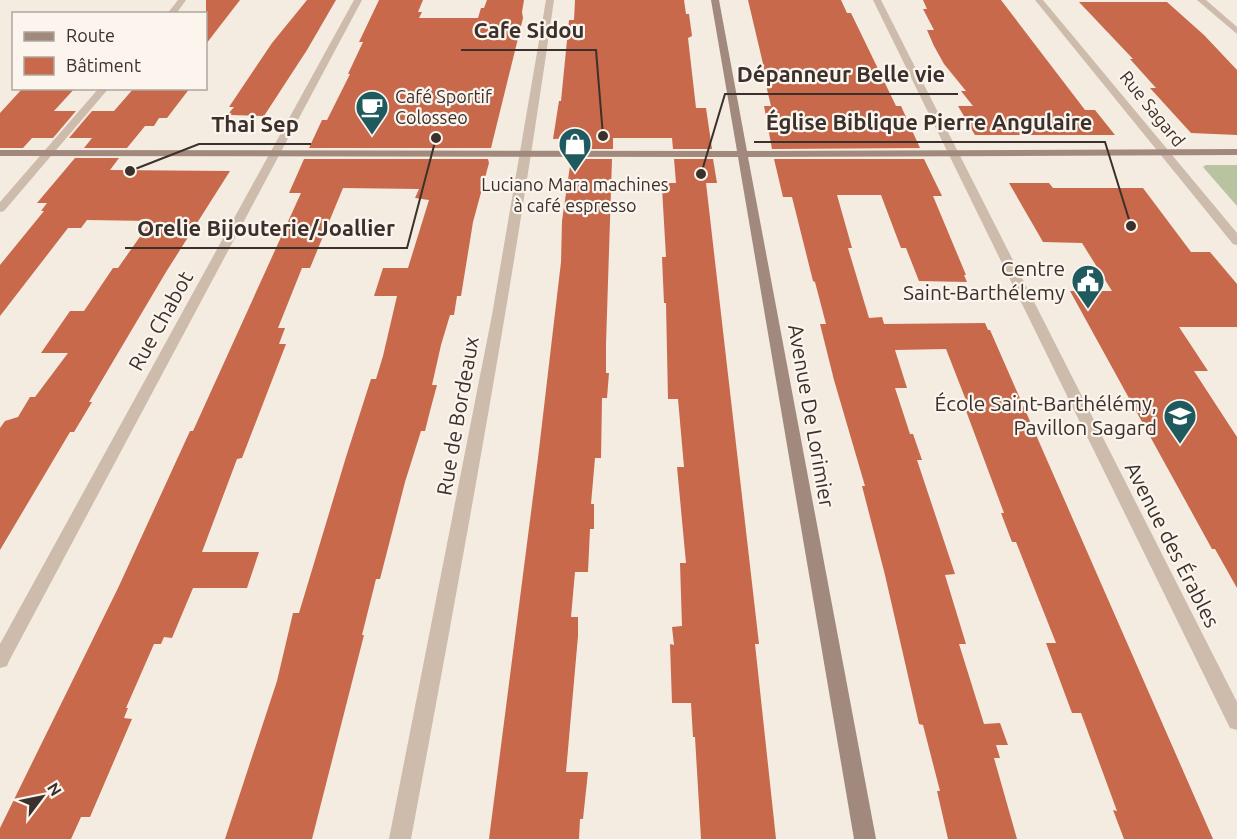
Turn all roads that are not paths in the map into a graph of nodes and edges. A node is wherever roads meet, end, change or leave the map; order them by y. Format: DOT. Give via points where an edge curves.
graph roads {
  1 [pos="182,0"];
  2 [pos="358,0"];
  3 [pos="550,0"];
  4 [pos="715,0"];
  5 [pos="877,0"];
  6 [pos="1039,0"];
  7 [pos="1201,0"];
  8 [pos="173,12"];
  9 [pos="1237,31"];
  10 [pos="103,90"];
  11 [pos="954,152"];
  12 [pos="1163,152"];
  13 [pos="1237,152"];
  14 [pos="0,153"];
  15 [pos="49,153"];
  16 [pos="742,153"];
  17 [pos="275,154"];
  18 [pos="527,155"];
  19 [pos="0,209"];
  20 [pos="1237,241"];
  21 [pos="0,661"];
  22 [pos="1237,722"];
  23 [pos="400,839"];
  24 [pos="865,839"];
  1 -- 8 [label="street"];
  2 -- 17 [label="street, Rue Chabot"];
  3 -- 18 [label="street, Rue de Bordeaux"];
  4 -- 16 [label="main road, Avenue De Lorimier"];
  5 -- 11 [label="street, Avenue des Érables"];
  6 -- 12 [label="street, Rue Sagard"];
  7 -- 9 [label="street"];
  10 -- 15 [label="street"];
  11 -- 12 [label="main road"];
  11 -- 16 [label="main road"];
  11 -- 22 [label="street, Avenue des Érables"];
  12 -- 13 [label="main road"];
  12 -- 20 [label="street, Rue Sagard"];
  14 -- 15 [label="main road"];
  15 -- 17 [label="main road"];
  15 -- 19 [label="street"];
  16 -- 18 [label="main road"];
  16 -- 24 [label="main road, Avenue De Lorimier"];
  17 -- 18 [label="main road"];
  17 -- 21 [label="street, Rue Chabot"];
  18 -- 23 [label="street, Rue de Bordeaux" via="481,426"];
}
